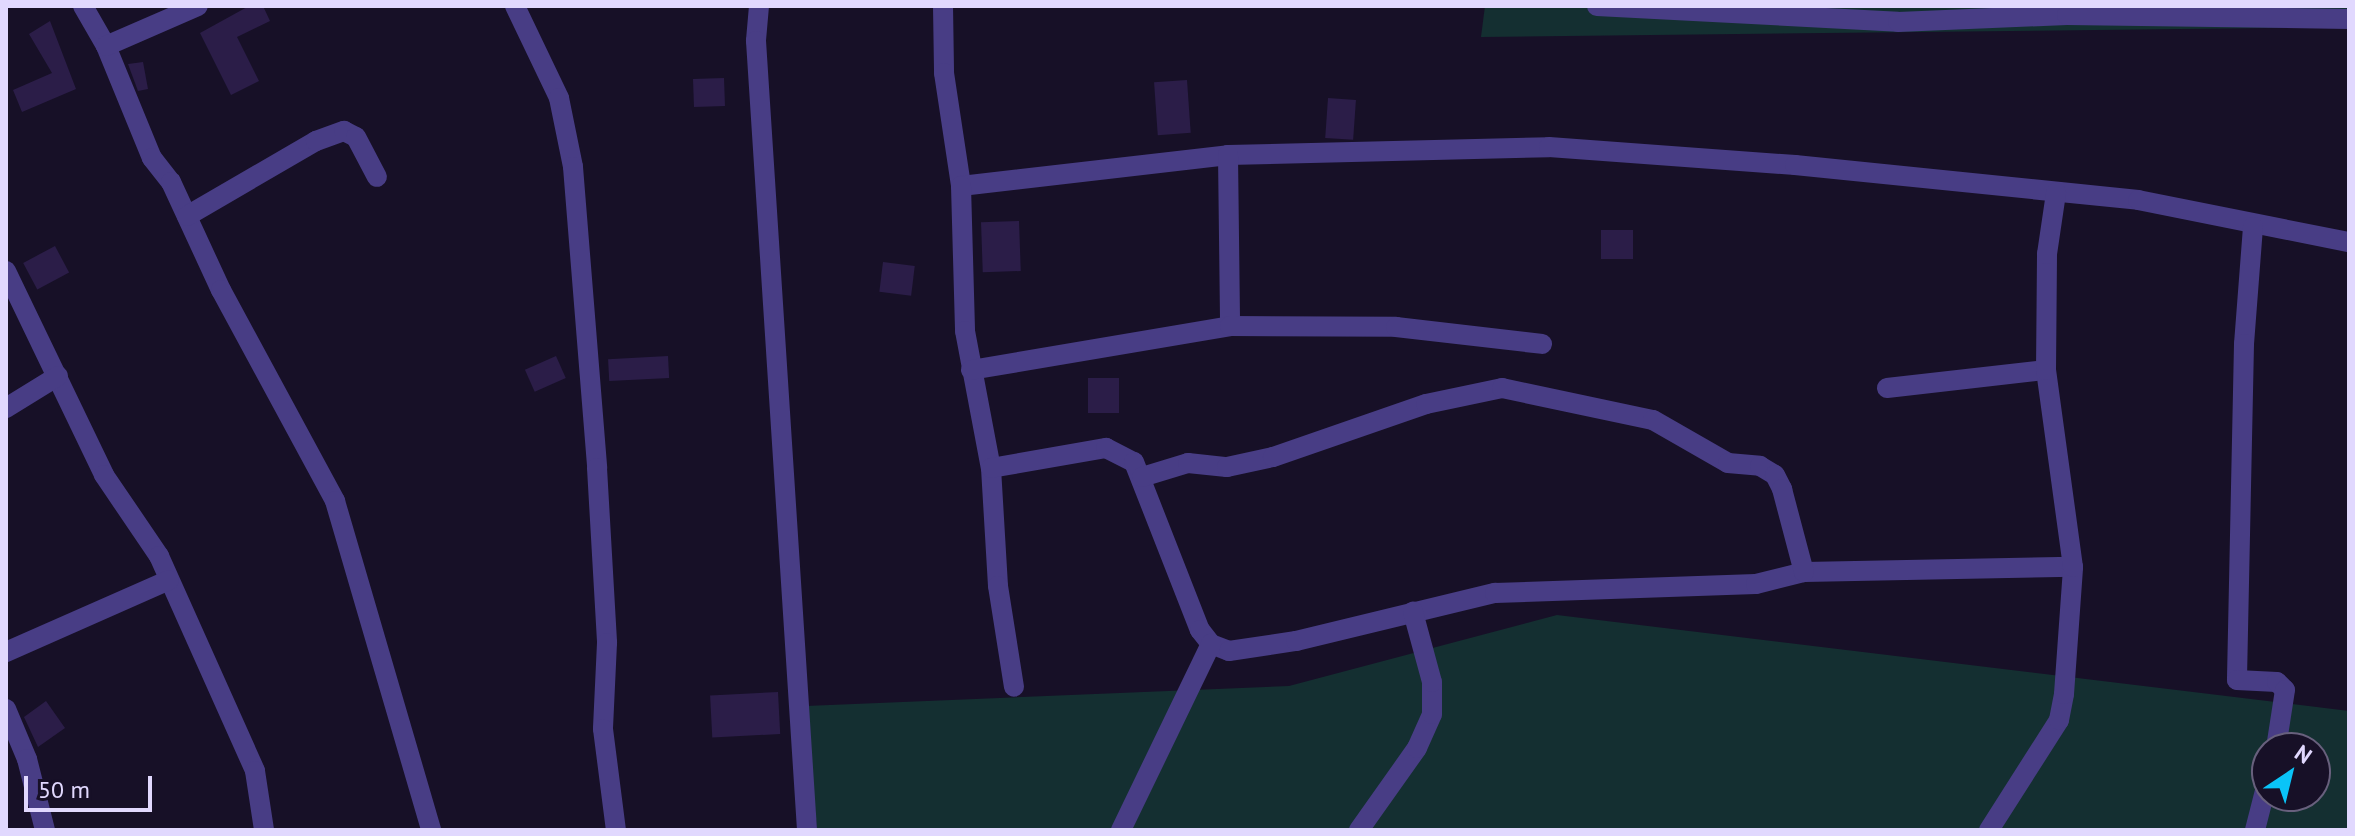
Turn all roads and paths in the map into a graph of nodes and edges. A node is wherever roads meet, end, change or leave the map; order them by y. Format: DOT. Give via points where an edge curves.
graph roads {
  1 [pos="83,6"];
  2 [pos="198,6"];
  3 [pos="515,6"];
  4 [pos="759,6"];
  5 [pos="943,6"];
  6 [pos="1597,6"];
  7 [pos="2068,11"];
  8 [pos="2252,12"];
  9 [pos="1898,14"];
  10 [pos="2349,19"];
  11 [pos="106,46"];
  12 [pos="1228,155"];
  13 [pos="377,177"];
  14 [pos="961,186"];
  15 [pos="2056,193"];
  16 [pos="187,216"];
  17 [pos="2253,227"];
  18 [pos="2349,242"];
  19 [pos="6,271"];
  20 [pos="1230,326"];
  21 [pos="1542,344"];
  22 [pos="971,370"];
  23 [pos="2046,370"];
  24 [pos="58,376"];
  25 [pos="1887,388"];
  26 [pos="6,408"];
  27 [pos="991,468"];
  28 [pos="1142,477"];
  29 [pos="2073,567"];
  30 [pos="1804,572"];
  31 [pos="169,580"];
  32 [pos="1413,612"];
  33 [pos="1211,644"];
  34 [pos="6,652"];
  35 [pos="1014,687"];
  36 [pos="6,709"];
  37 [pos="2278,732"];
  38 [pos="45,830"];
  39 [pos="264,830"];
  40 [pos="431,830"];
  41 [pos="616,830"];
  42 [pos="807,830"];
  43 [pos="1121,830"];
  44 [pos="1359,830"];
  45 [pos="1989,830"];
  1 -- 11 [label="street"];
  2 -- 11 [label="street"];
  3 -- 41 [label="street" via="559,98 573,167 607,643 603,729"];
  4 -- 42 [label="street" via="756,41"];
  5 -- 14 [label="street" via="944,73"];
  6 -- 9 [label="street"];
  7 -- 8 [label="street"];
  7 -- 9 [label="street"];
  8 -- 10 [label="street"];
  11 -- 16 [label="street" via="145,144"];
  12 -- 14 [label="street"];
  12 -- 15 [label="street" via="1549,147 1795,165"];
  12 -- 20 [label="street"];
  13 -- 16 [label="street" via="356,137 344,131 331,133"];
  14 -- 22 [label="street" via="959,277"];
  15 -- 17 [label="street" via="2138,200"];
  15 -- 23 [label="street" via="2047,254"];
  16 -- 40 [label="street" via="335,501"];
  17 -- 18 [label="street"];
  17 -- 37 [label="street" via="2244,344 2237,680 2277,682 2285,690"];
  19 -- 24 [label="street"];
  20 -- 21 [label="street" via="1396,327"];
  20 -- 22 [label="street"];
  22 -- 27 [label="street"];
  23 -- 25 [label="street"];
  23 -- 29 [label="street"];
  24 -- 26 [label="street"];
  24 -- 31 [label="street" via="104,475 131,510"];
  27 -- 28 [label="street" via="1106,448 1134,462"];
  27 -- 35 [label="street" via="998,586"];
  28 -- 30 [label="street" via="1188,463 1227,467 1273,457 1426,404 1502,388 1653,420 1728,463 1760,466 1775,475"];
  28 -- 33 [label="street" via="1200,630"];
  29 -- 30 [label="street"];
  29 -- 45 [label="street" via="2059,720"];
  30 -- 32 [label="street" via="1756,584 1495,593"];
  31 -- 34 [label="street"];
  31 -- 39 [label="street" via="255,771"];
  32 -- 33 [label="street" via="1282,643 1229,651"];
  32 -- 44 [label="street" via="1432,682 1432,714 1417,748"];
  33 -- 43 [label="street"];
  36 -- 38 [label="street" via="27,759"];
}
